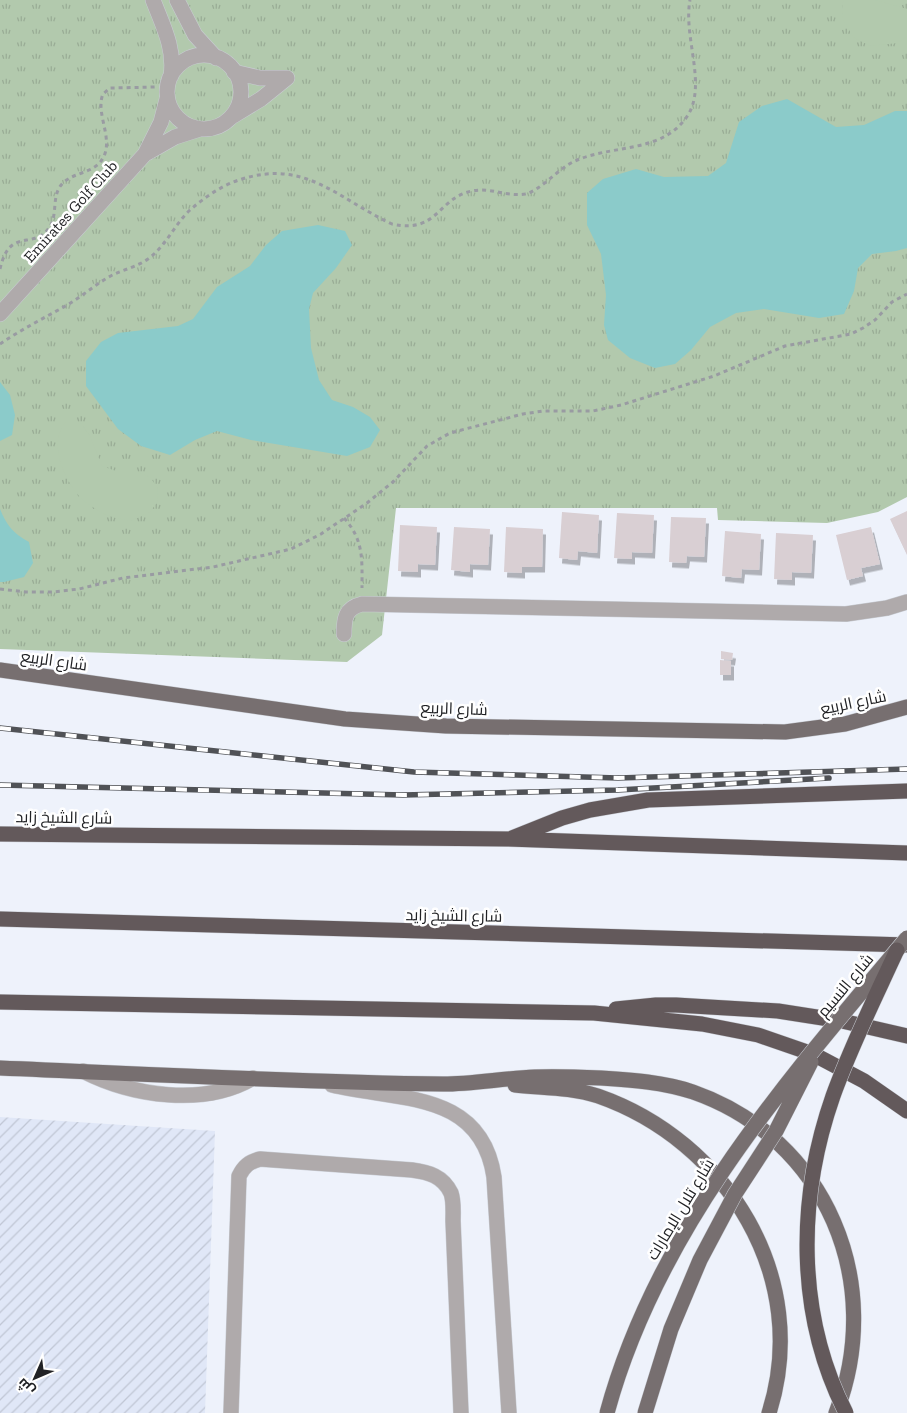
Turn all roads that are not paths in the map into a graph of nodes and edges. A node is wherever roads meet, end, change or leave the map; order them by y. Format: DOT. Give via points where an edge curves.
graph roads {
  1 [pos="153,0"];
  2 [pos="176,0"];
  3 [pos="216,58"];
  4 [pos="234,72"];
  5 [pos="168,88"];
  6 [pos="233,116"];
  7 [pos="201,129"];
  8 [pos="145,154"];
  9 [pos="0,314"];
  10 [pos="907,602"];
  11 [pos="344,634"];
  12 [pos="0,670"];
  13 [pos="907,707"];
  14 [pos="907,791"];
  15 [pos="0,834"];
  16 [pos="508,839"];
  17 [pos="907,853"];
  18 [pos="0,919"];
  19 [pos="904,944"];
  20 [pos="0,1002"];
  21 [pos="594,1013"];
  22 [pos="907,1036"];
  23 [pos="820,1043"];
  24 [pos="0,1068"];
  25 [pos="314,1081"];
  26 [pos="496,1081"];
  27 [pos="907,1111"];
  28 [pos="231,1413"];
  29 [pos="461,1413"];
  30 [pos="509,1413"];
  31 [pos="607,1413"];
  32 [pos="645,1413"];
  33 [pos="768,1413"];
  34 [pos="836,1413"];
  35 [pos="846,1413"];
  1 -- 5 [label="street" via="171,46"];
  2 -- 3 [label="street" via="195,35"];
  3 -- 4 [label="street"];
  3 -- 5 [label="street" via="206,56 185,60 177,68"];
  4 -- 6 [label="street" via="241,94"];
  4 -- 6 [label="street" via="260,78 287,78 262,99"];
  5 -- 7 [label="street" via="172,110 179,120"];
  5 -- 8 [label="street" via="161,122"];
  6 -- 7 [label="street" via="224,124"];
  7 -- 8 [label="street" via="175,137"];
  8 -- 9 [label="street, Emirates Golf Club"];
  10 -- 11 [label="street" via="846,614 362,604 346,614"];
  12 -- 13 [label="main road, شارع الربيع" via="345,719 446,726 785,732 845,724"];
  14 -- 16 [label="highway" via="648,800 581,812"];
  15 -- 16 [label="highway, شارع الشيخ زايد"];
  16 -- 17 [label="highway, شارع الشيخ زايد"];
  18 -- 19 [label="highway, شارع الشيخ زايد"];
  19 -- 23 [label="main road, شارع النسيم, bridge"];
  19 -- 35 [label="highway, bridge" via="845,1065 833,1097 810,1195 807,1256 814,1317 830,1377"];
  20 -- 21 [label="highway"];
  21 -- 22 [label="highway" via="656,1005 745,1008 810,1015"];
  21 -- 27 [label="highway" via="702,1024 758,1035 813,1054 839,1067"];
  23 -- 31 [label="main road, شارع تلال الإمارات, bridge" via="745,1138 675,1249 638,1321"];
  23 -- 32 [label="main road, bridge" via="788,1109 735,1194 700,1260 671,1329"];
  24 -- 25 [label="main road"];
  25 -- 26 [label="main road" via="440,1084"];
  25 -- 30 [label="street" via="434,1104 457,1114 482,1141 494,1177"];
  26 -- 33 [label="main road" via="572,1090 619,1105 677,1139 720,1180 748,1221 773,1281 780,1320 780,1349 776,1384"];
  26 -- 34 [label="main road" via="572,1077 671,1086 732,1110 785,1150 825,1204 849,1265 855,1331 848,1375"];
  28 -- 29 [label="street" via="239,1176 243,1168 260,1159 412,1170 428,1172 442,1181 451,1194"];
}
